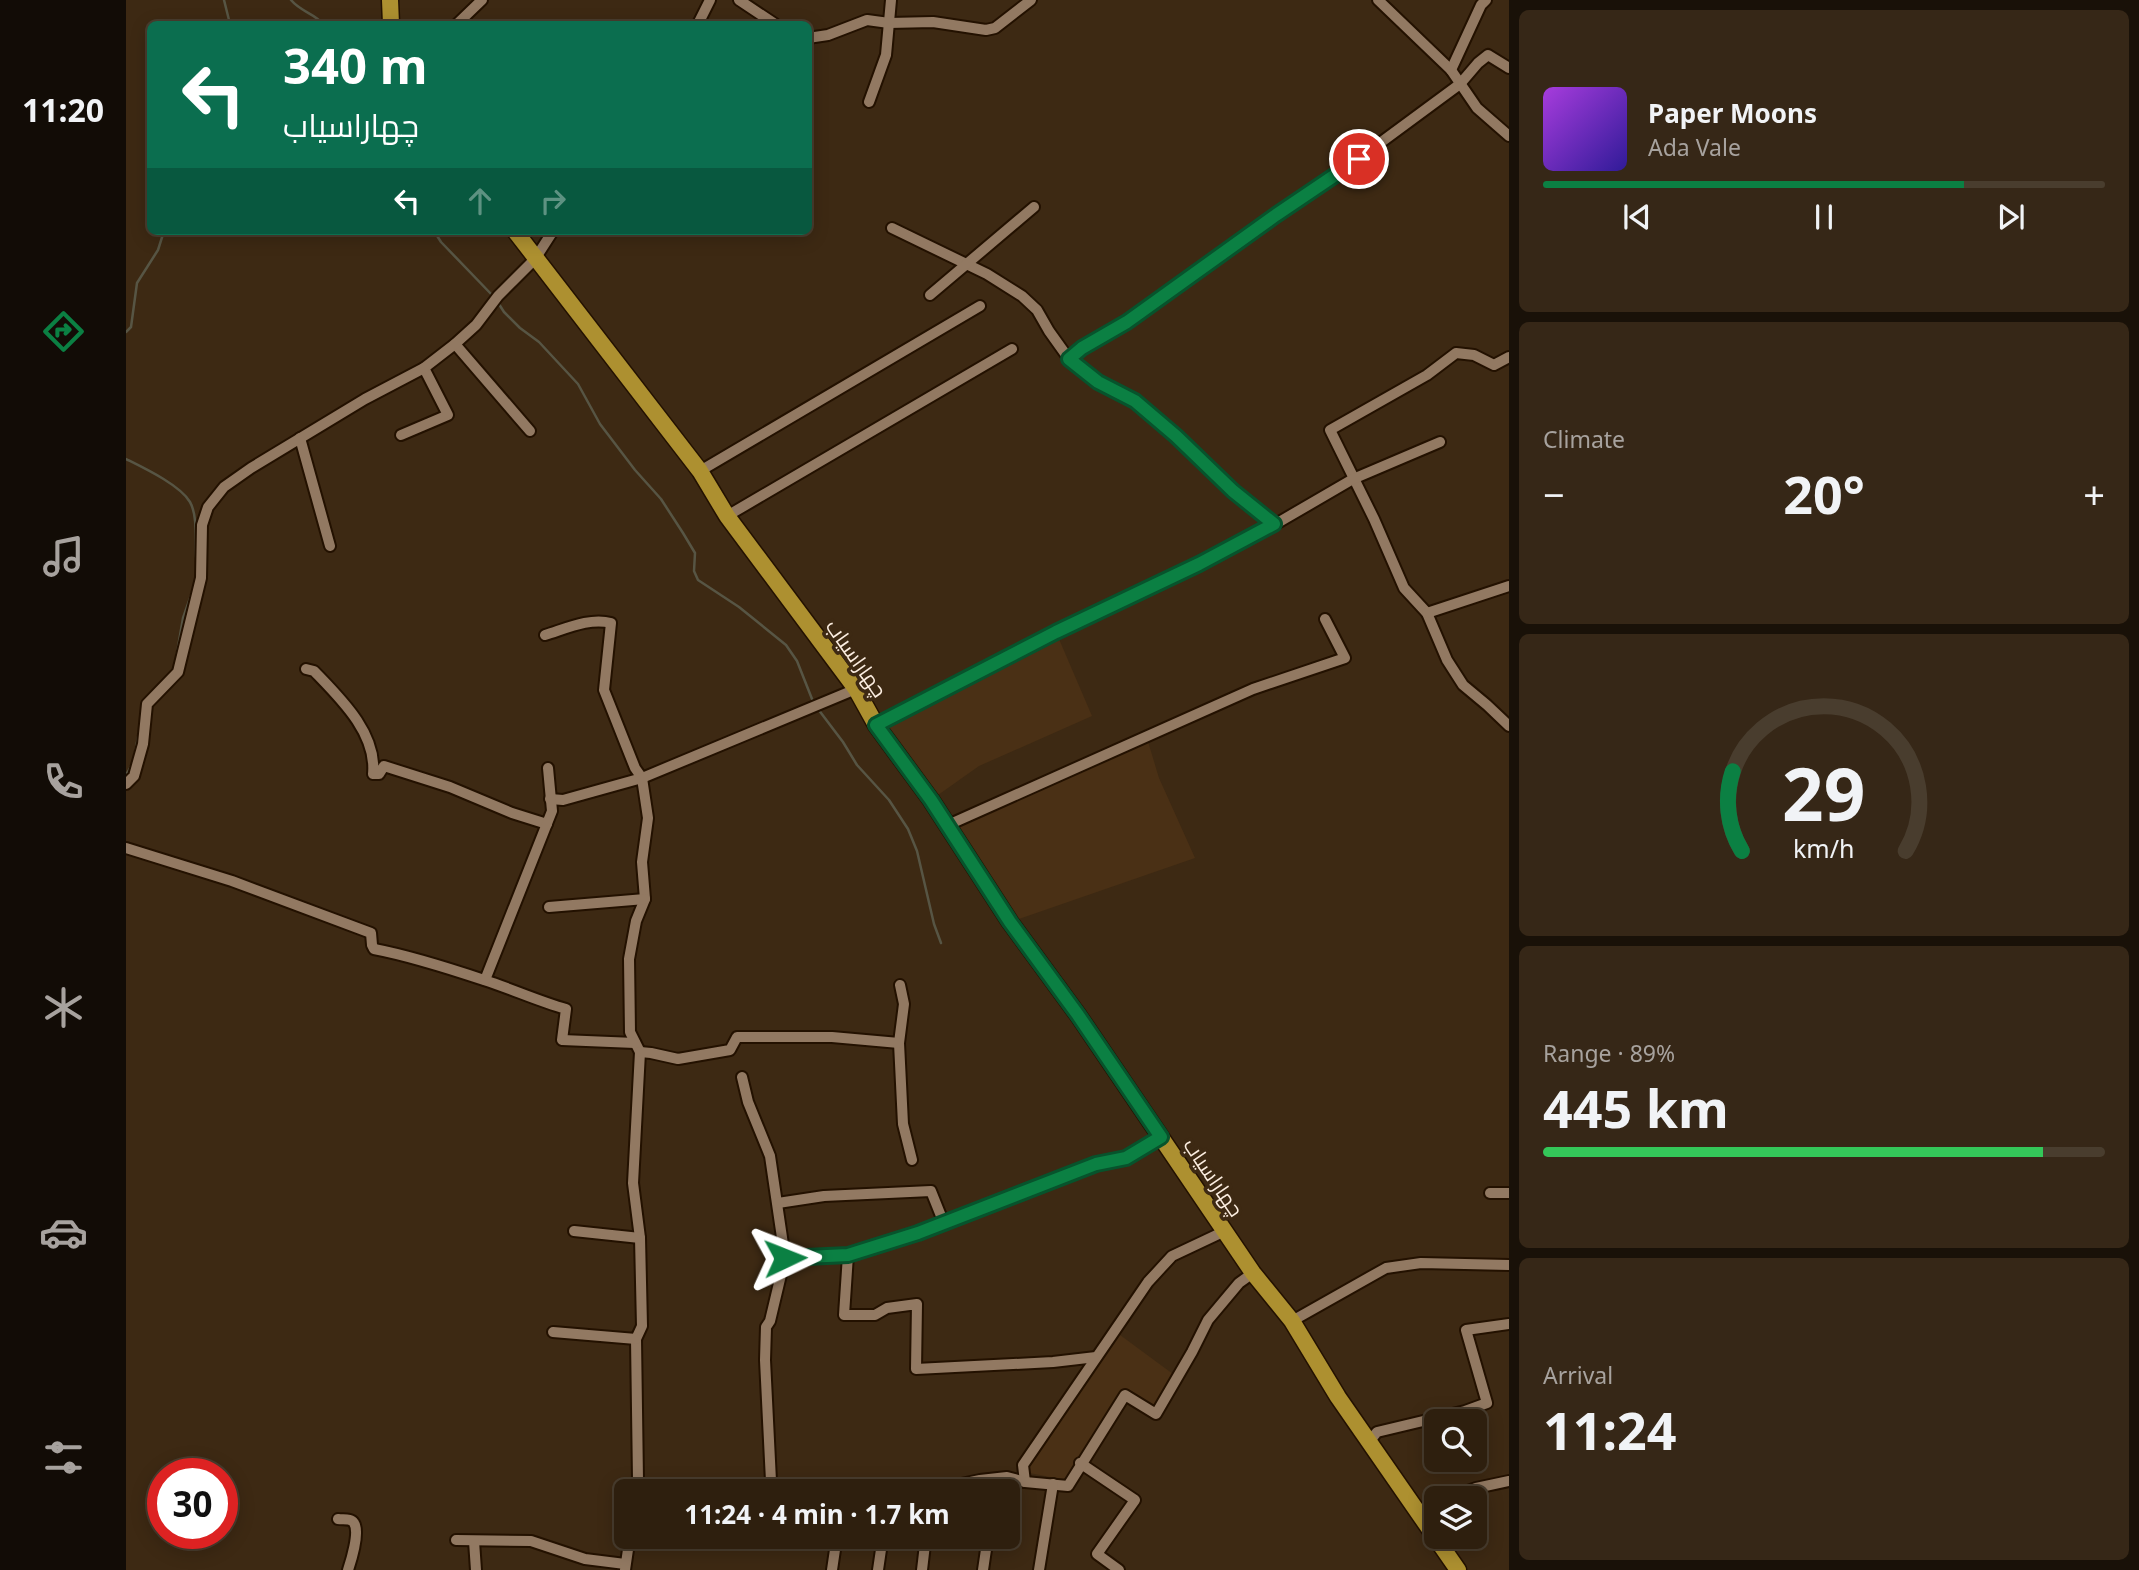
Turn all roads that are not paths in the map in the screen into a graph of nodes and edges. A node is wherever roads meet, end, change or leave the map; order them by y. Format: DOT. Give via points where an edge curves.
graph roads {
  1 [pos="390,0"];
  2 [pos="482,0"];
  3 [pos="710,0"];
  4 [pos="739,0"];
  5 [pos="891,0"];
  6 [pos="1031,0"];
  7 [pos="1378,0"];
  8 [pos="1480,2"];
  9 [pos="391,21"];
  10 [pos="460,21"];
  11 [pos="700,21"];
  12 [pos="770,21"];
  13 [pos="889,23"];
  14 [pos="812,37"];
  15 [pos="1509,68"];
  16 [pos="1451,70"];
  17 [pos="1460,83"];
  18 [pos="869,102"];
  19 [pos="1509,135"];
  20 [pos="1034,207"];
  21 [pos="892,228"];
  22 [pos="518,235"];
  23 [pos="550,235"];
  24 [pos="535,259"];
  25 [pos="965,264"];
  26 [pos="930,295"];
  27 [pos="980,306"];
  28 [pos="455,344"];
  29 [pos="1012,349"];
  30 [pos="1509,357"];
  31 [pos="1069,359"];
  32 [pos="424,368"];
  33 [pos="530,431"];
  34 [pos="401,435"];
  35 [pos="300,438"];
  36 [pos="1440,442"];
  37 [pos="700,471"];
  38 [pos="1353,478"];
  39 [pos="727,516"];
  40 [pos="1274,524"];
  41 [pos="330,546"];
  42 [pos="1509,586"];
  43 [pos="1427,613"];
  44 [pos="1325,619"];
  45 [pos="545,635"];
  46 [pos="306,669"];
  47 [pos="856,690"];
  48 [pos="876,725"];
  49 [pos="1509,726"];
  50 [pos="548,768"];
  51 [pos="642,778"];
  52 [pos="126,784"];
  53 [pos="550,799"];
  54 [pos="547,824"];
  55 [pos="948,825"];
  56 [pos="126,848"];
  57 [pos="645,898"];
  58 [pos="549,907"];
  59 [pos="485,981"];
  60 [pos="900,985"];
  61 [pos="899,1043"];
  62 [pos="637,1048"];
  63 [pos="742,1077"];
  64 [pos="1161,1137"];
  65 [pos="912,1160"];
  66 [pos="1490,1193"];
  67 [pos="1509,1193"];
  68 [pos="778,1203"];
  69 [pos="943,1221"];
  70 [pos="574,1231"];
  71 [pos="1225,1231"];
  72 [pos="640,1238"];
  73 [pos="848,1255"];
  74 [pos="785,1258"];
  75 [pos="1509,1265"];
  76 [pos="1253,1273"];
  77 [pos="1292,1321"];
  78 [pos="1509,1324"];
  79 [pos="553,1332"];
  80 [pos="636,1339"];
  81 [pos="1096,1357"];
  82 [pos="1370,1441"];
  83 [pos="1080,1463"];
  84 [pos="638,1479"];
  85 [pos="771,1479"];
  86 [pos="995,1479"];
  87 [pos="1014,1479"];
  88 [pos="1020,1481"];
  89 [pos="1509,1481"];
  90 [pos="1025,1482"];
  91 [pos="1054,1484"];
  92 [pos="1485,1486"];
  93 [pos="1424,1511"];
  94 [pos="1421,1517"];
  95 [pos="338,1519"];
  96 [pos="456,1540"];
  97 [pos="474,1541"];
  98 [pos="628,1549"];
  99 [pos="835,1549"];
  100 [pos="881,1549"];
  101 [pos="924,1549"];
  102 [pos="986,1549"];
  103 [pos="625,1567"];
  104 [pos="348,1570"];
  105 [pos="476,1570"];
  106 [pos="832,1570"];
  107 [pos="878,1570"];
  108 [pos="922,1570"];
  109 [pos="984,1570"];
  110 [pos="1039,1570"];
  111 [pos="1119,1570"];
  112 [pos="1458,1570"];
  1 -- 9 [label="highway"];
  2 -- 10 [label="street"];
  3 -- 11 [label="street"];
  4 -- 12 [label="street"];
  5 -- 13 [label="street"];
  6 -- 13 [label="street" via="986,30 933,22"];
  7 -- 16 [label="street"];
  8 -- 16 [label="street"];
  13 -- 14 [label="street" via="862,20"];
  13 -- 18 [label="street" via="886,55"];
  15 -- 17 [label="street" via="1488,55"];
  16 -- 17 [label="street"];
  17 -- 19 [label="street" via="1477,107"];
  17 -- 31 [label="street" via="1188,280"];
  20 -- 25 [label="street"];
  21 -- 25 [label="street"];
  22 -- 24 [label="highway, چهاراسیاب"];
  23 -- 24 [label="street"];
  24 -- 28 [label="street"];
  24 -- 37 [label="highway, چهاراسیاب"];
  25 -- 26 [label="street"];
  25 -- 31 [label="street" via="1030,302"];
  27 -- 37 [label="street"];
  28 -- 32 [label="street"];
  28 -- 33 [label="street"];
  29 -- 39 [label="street"];
  30 -- 38 [label="street" via="1494,365 1475,355 1456,353 1427,375 1329,430"];
  31 -- 40 [label="street" via="1098,382 1135,401"];
  32 -- 34 [label="street" via="448,415"];
  32 -- 35 [label="street"];
  35 -- 41 [label="street"];
  35 -- 52 [label="street" via="224,487 208,507 202,525 201,578 178,672 147,704 143,744 134,776"];
  36 -- 38 [label="street"];
  37 -- 39 [label="highway, چهاراسیاب"];
  38 -- 40 [label="street"];
  38 -- 43 [label="street" via="1404,588"];
  39 -- 47 [label="highway, چهاراسیاب"];
  40 -- 48 [label="street"];
  42 -- 43 [label="street"];
  43 -- 49 [label="street" via="1463,685"];
  44 -- 55 [label="street" via="1345,658 1253,688"];
  45 -- 51 [label="street" via="586,623 611,622 604,690"];
  46 -- 54 [label="street" via="321,678 359,723 374,759 373,774 379,774 384,766"];
  47 -- 48 [label="highway, چهاراسیاب"];
  47 -- 51 [label="street"];
  48 -- 55 [label="highway, چهاراسیاب"];
  50 -- 53 [label="street"];
  51 -- 53 [label="street" via="563,800"];
  51 -- 57 [label="street" via="649,818 642,862"];
  53 -- 54 [label="street"];
  54 -- 59 [label="street"];
  55 -- 64 [label="highway, چهاراسیاب"];
  56 -- 59 [label="street" via="232,881 371,933 374,949"];
  57 -- 58 [label="street"];
  57 -- 62 [label="street" via="629,960 630,1032"];
  59 -- 62 [label="street" via="566,1009 562,1040"];
  60 -- 61 [label="street" via="904,1004"];
  61 -- 62 [label="street" via="832,1037 737,1037 730,1050 678,1059"];
  61 -- 65 [label="street" via="903,1124"];
  62 -- 72 [label="street" via="633,1183"];
  63 -- 68 [label="street" via="770,1156"];
  64 -- 69 [label="street" via="1126,1158 1096,1164"];
  64 -- 71 [label="highway, چهاراسیاب"];
  66 -- 67 [label="street"];
  68 -- 69 [label="street" via="931,1191"];
  68 -- 74 [label="street"];
  69 -- 73 [label="street"];
  70 -- 72 [label="street"];
  71 -- 76 [label="highway, چهاراسیاب"];
  71 -- 81 [label="street" via="1172,1256 1148,1282"];
  72 -- 80 [label="street" via="642,1326"];
  73 -- 74 [label="street"];
  73 -- 81 [label="street" via="844,1315 875,1315 887,1308 917,1304 916,1369"];
  74 -- 85 [label="street" via="766,1327"];
  75 -- 77 [label="street" via="1421,1263 1386,1268"];
  76 -- 77 [label="highway, چهاراسیاب"];
  76 -- 83 [label="street" via="1208,1320 1156,1414 1125,1395"];
  77 -- 82 [label="highway, چهاراسیاب"];
  78 -- 82 [label="street" via="1466,1329 1487,1403 1377,1432"];
  79 -- 80 [label="street"];
  80 -- 84 [label="street"];
  81 -- 90 [label="street" via="1023,1465"];
  82 -- 94 [label="highway, چهاراسیاب"];
  83 -- 91 [label="street" via="1068,1486"];
  83 -- 111 [label="street" via="1135,1500 1097,1554"];
  86 -- 87 [label="street"];
  88 -- 90 [label="street"];
  89 -- 92 [label="street"];
  90 -- 91 [label="street"];
  91 -- 110 [label="street"];
  93 -- 94 [label="street"];
  94 -- 112 [label="highway, چهاراسیاب"];
  95 -- 104 [label="street" via="350,1520 356,1528"];
  96 -- 97 [label="street"];
  97 -- 103 [label="street" via="531,1541"];
  97 -- 105 [label="street"];
  98 -- 103 [label="street"];
  99 -- 106 [label="street"];
  100 -- 107 [label="street"];
  101 -- 108 [label="street"];
  102 -- 109 [label="street"];
}
